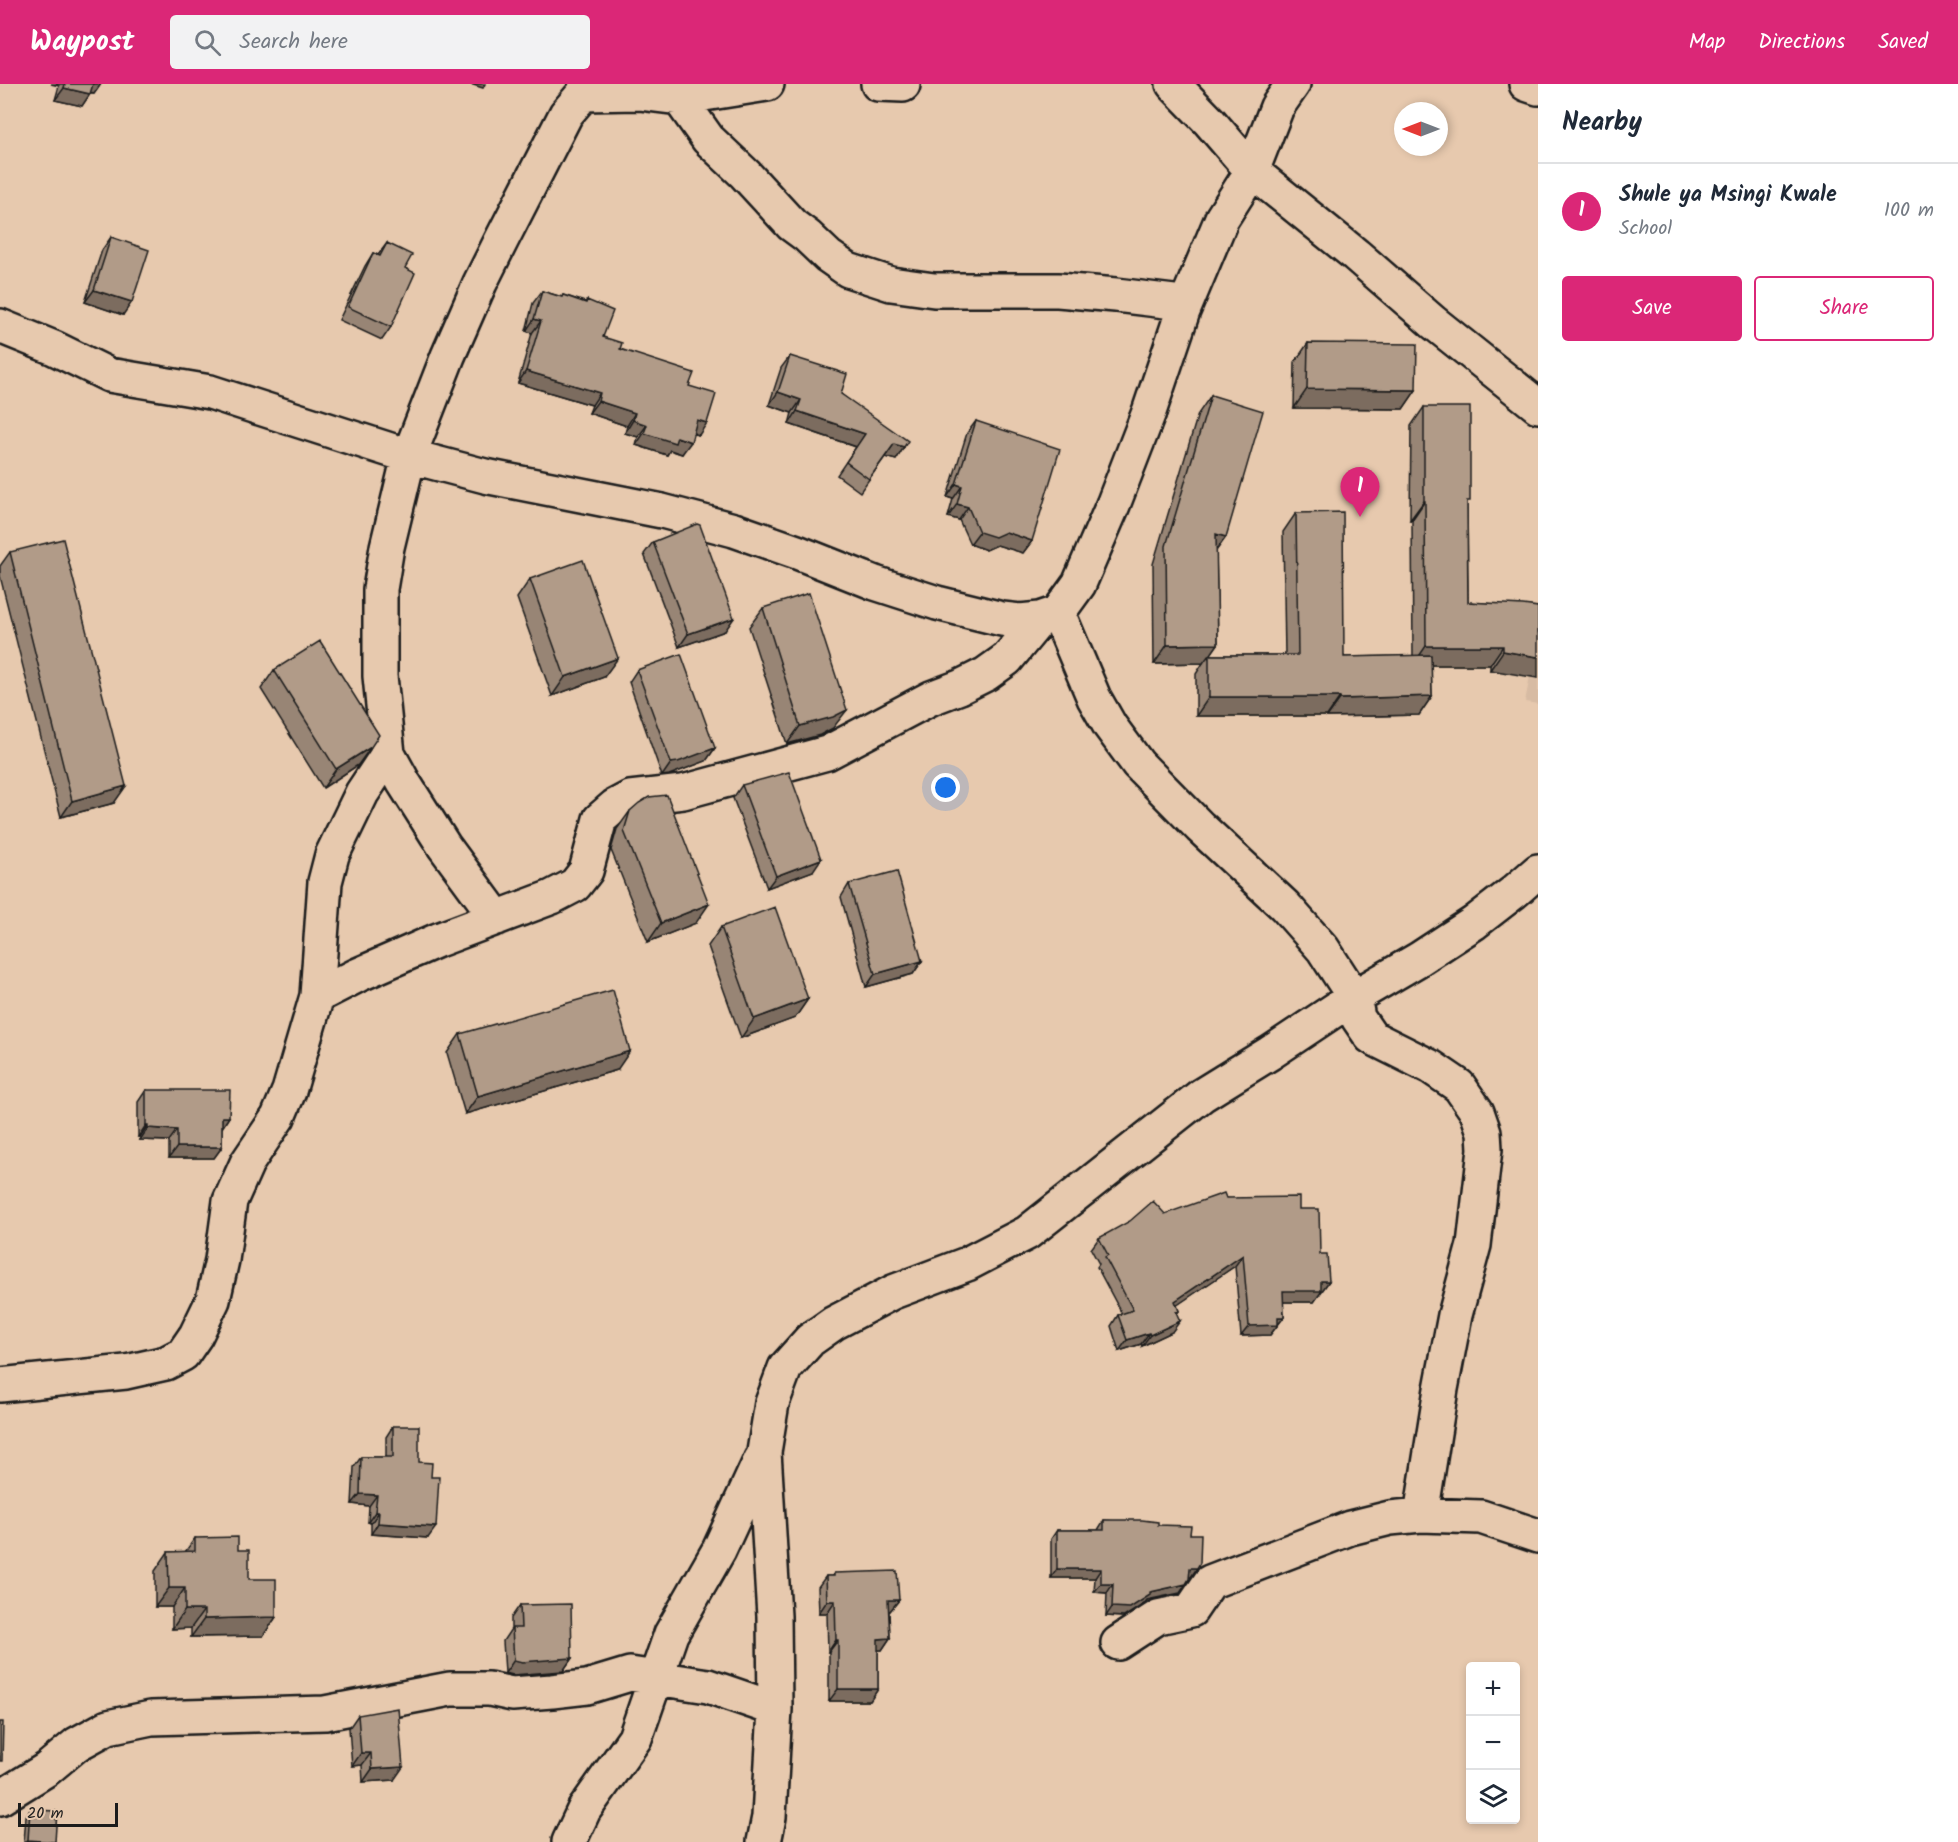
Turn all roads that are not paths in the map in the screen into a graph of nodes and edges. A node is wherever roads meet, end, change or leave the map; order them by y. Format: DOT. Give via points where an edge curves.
graph roads {
  1 [pos="767,84"];
  2 [pos="1173,84"];
  3 [pos="1293,84"];
  4 [pos="1526,84"];
  5 [pos="1538,88"];
  6 [pos="585,89"];
  7 [pos="680,98"];
  8 [pos="1252,171"];
  9 [pos="1174,302"];
  10 [pos="0,326"];
  11 [pos="1538,406"];
  12 [pos="409,456"];
  13 [pos="1049,616"];
  14 [pos="388,754"];
  15 [pos="1538,871"];
  16 [pos="497,918"];
  17 [pos="317,996"];
  18 [pos="1354,997"];
  19 [pos="0,1385"];
  20 [pos="764,1452"];
  21 [pos="1421,1515"];
  22 [pos="1538,1536"];
  23 [pos="1118,1643"];
  24 [pos="654,1678"];
  25 [pos="775,1709"];
  26 [pos="0,1798"];
  27 [pos="569,1842"];
  28 [pos="764,1842"];
  1 -- 7 [label="street"];
  2 -- 8 [label="street"];
  3 -- 8 [label="street" via="1277,107"];
  4 -- 5 [label="street"];
  6 -- 7 [label="street"];
  6 -- 12 [label="street" via="566,114 480,282"];
  7 -- 9 [label="street" via="708,139 792,225 848,270 891,284 934,290 1058,290"];
  8 -- 11 [label="street"];
  8 -- 13 [label="street" via="1222,218 1183,311 1149,412 1079,584"];
  10 -- 12 [label="street" via="109,375 210,392"];
  12 -- 13 [label="street" via="734,530 937,603 1002,619 1020,621"];
  12 -- 14 [label="street" via="380,589 380,676"];
  13 -- 16 [label="street" via="1007,659 986,674 827,753 683,792 622,802 600,819 586,871 575,885"];
  13 -- 18 [label="street" via="1110,726 1138,764 1285,906 1323,949"];
  14 -- 16 [label="street" via="444,846"];
  14 -- 17 [label="street" via="362,793 332,855 325,882"];
  15 -- 18 [label="street" via="1474,923"];
  16 -- 17 [label="street" via="399,957"];
  17 -- 19 [label="street" via="278,1117 247,1163 230,1201 213,1300 183,1354 166,1363 126,1372"];
  18 -- 20 [label="street" via="1202,1095 1027,1233 967,1264 893,1292 810,1340 785,1368 778,1383"];
  18 -- 21 [label="street" via="1358,1018 1371,1037 1459,1086 1477,1112 1484,1132 1474,1245 1453,1326"];
  20 -- 24 [label="street" via="719,1550 671,1634"];
  20 -- 25 [label="street"];
  21 -- 22 [label="street" via="1481,1517"];
  21 -- 23 [label="street" via="1350,1528 1210,1582 1191,1610 1158,1617"];
  24 -- 25 [label="street" via="708,1686"];
  24 -- 26 [label="street" via="630,1674 587,1687 512,1694 489,1689 450,1689 325,1713 152,1718 108,1726"];
  24 -- 27 [label="street" via="635,1738 584,1810"];
  25 -- 28 [label="street" via="770,1817"];
}
